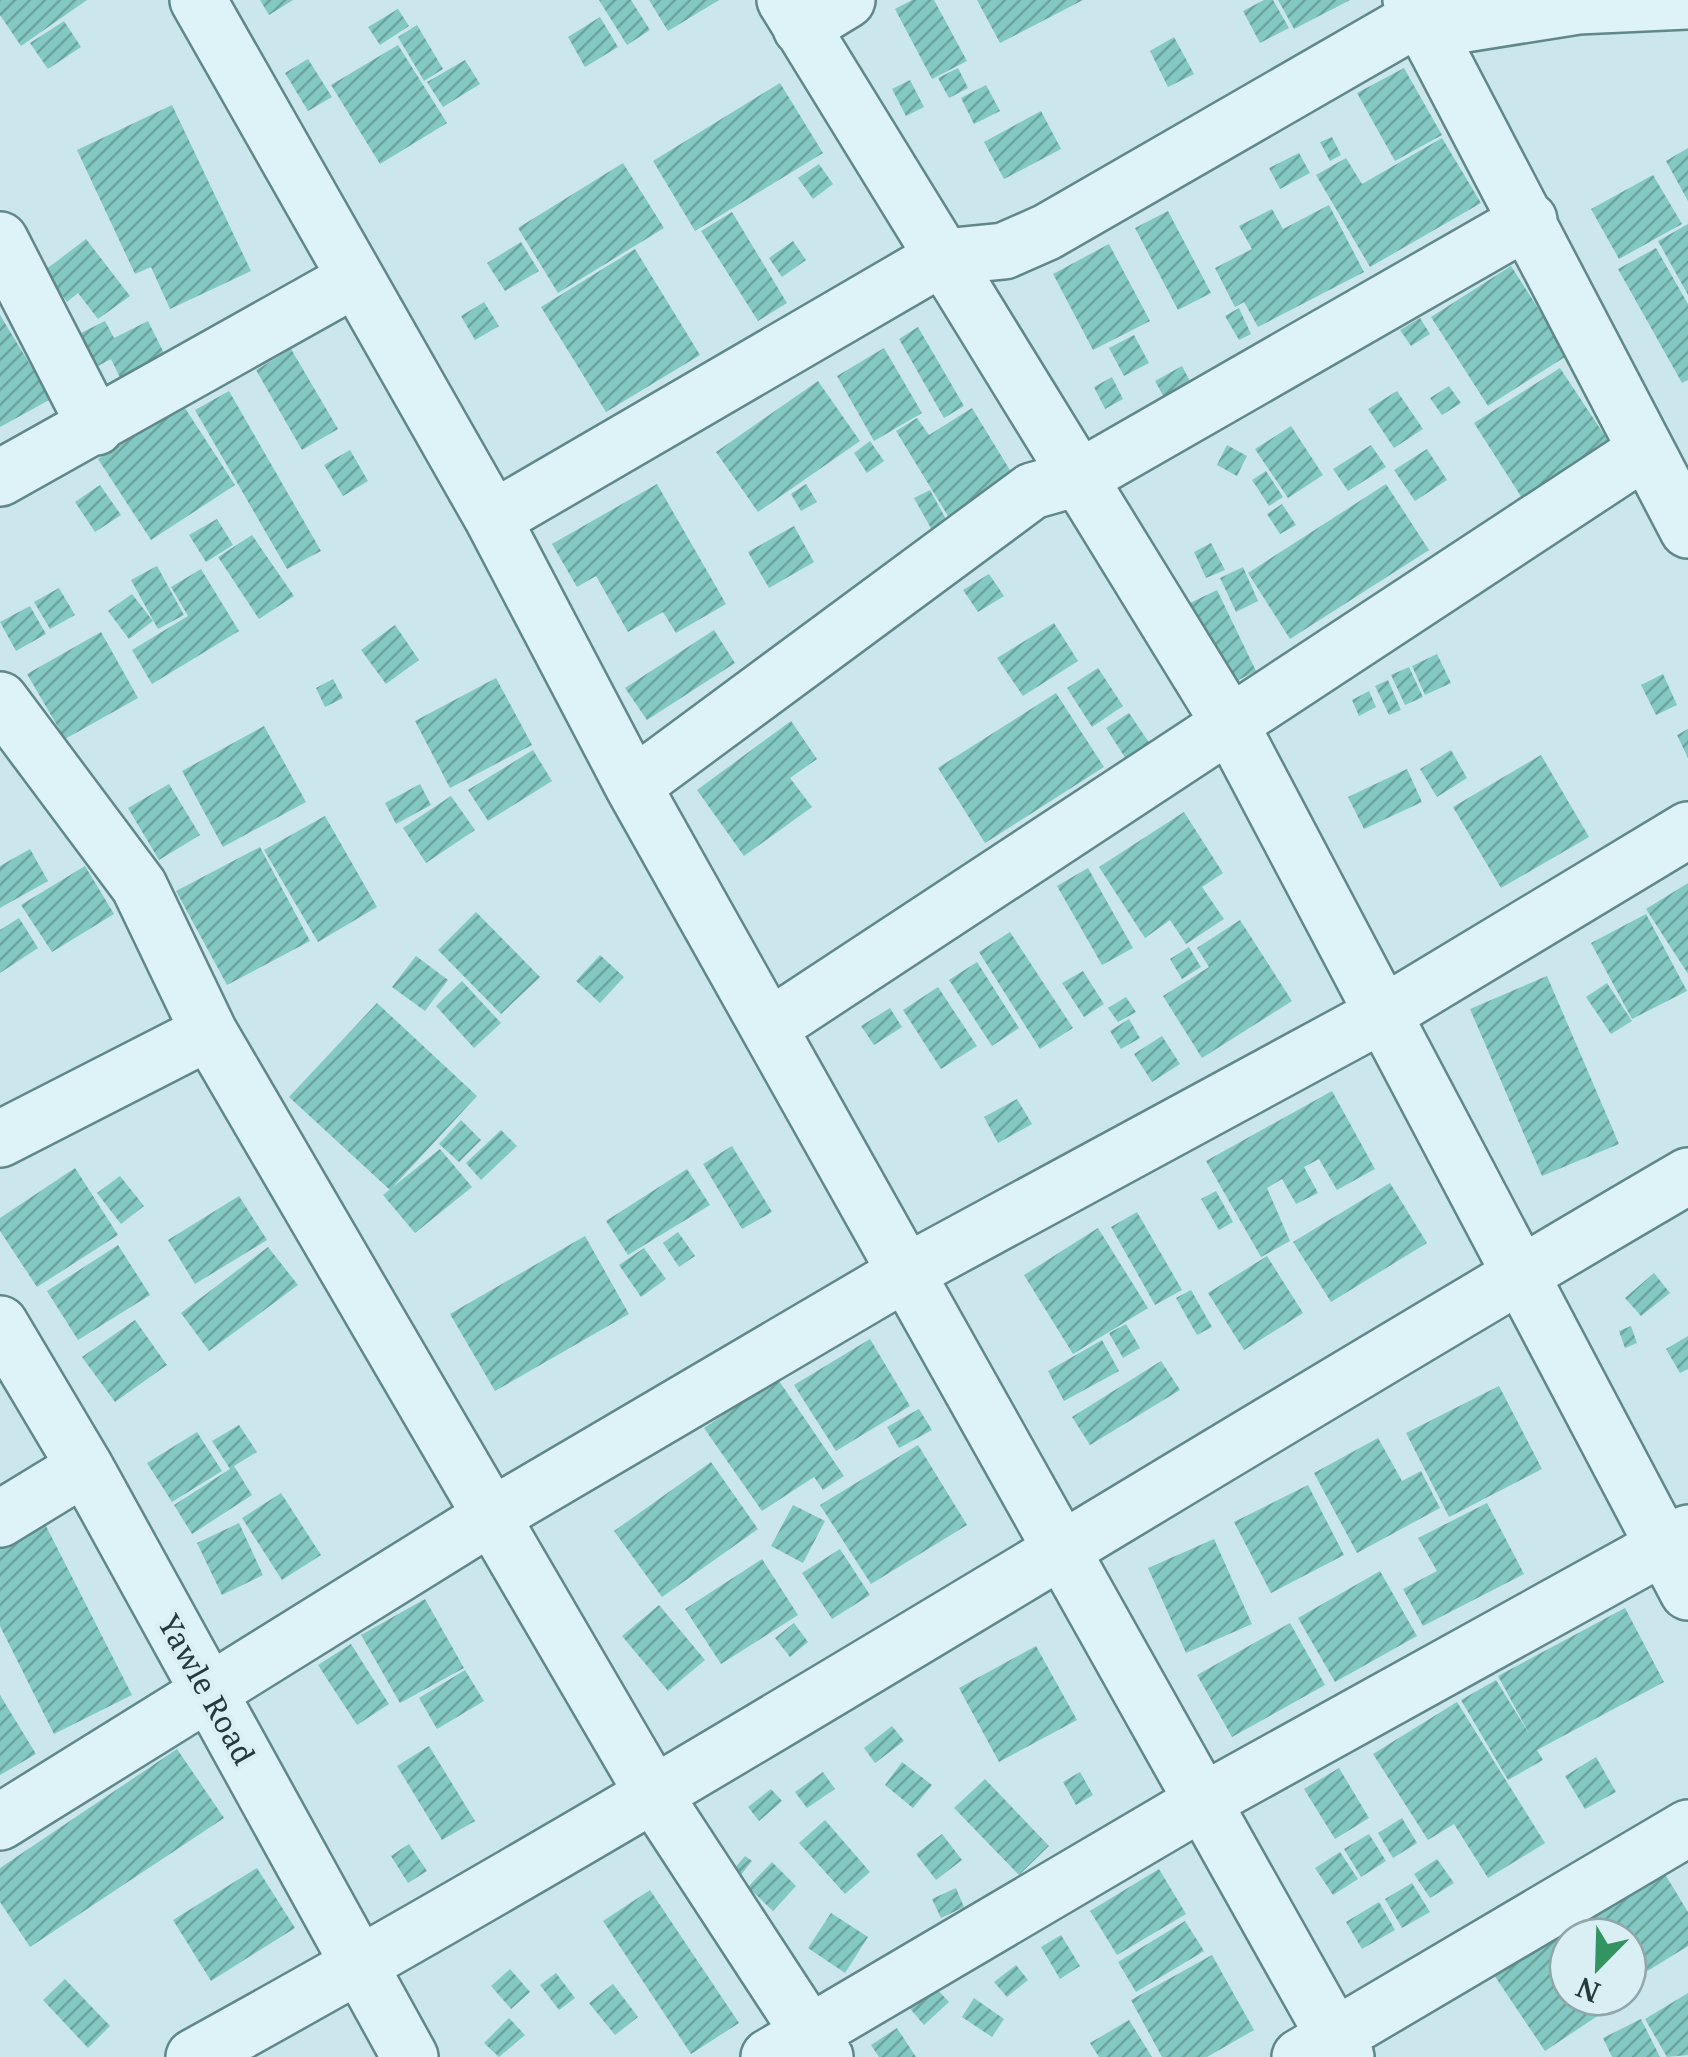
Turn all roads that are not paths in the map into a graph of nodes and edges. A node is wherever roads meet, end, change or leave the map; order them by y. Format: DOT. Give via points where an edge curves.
graph roads {
  1 [pos="198,0"];
  2 [pos="847,0"];
  3 [pos="1688,1"];
  4 [pos="793,14"];
  5 [pos="1419,15"];
  6 [pos="1529,220"];
  7 [pos="0,240"];
  8 [pos="943,257"];
  9 [pos="353,280"];
  10 [pos="96,427"];
  11 [pos="1646,450"];
  12 [pos="1081,477"];
  13 [pos="0,478"];
  14 [pos="493,518"];
  15 [pos="1688,530"];
  16 [pos="0,700"];
  17 [pos="1229,722"];
  18 [pos="632,786"];
  19 [pos="1688,830"];
  20 [pos="1383,1014"];
  21 [pos="771,1026"];
  22 [pos="209,1032"];
  23 [pos="0,1139"];
  24 [pos="1688,1176"];
  25 [pos="907,1272"];
  26 [pos="1521,1274"];
  27 [pos="0,1324"];
  28 [pos="85,1468"];
  29 [pos="492,1516"];
  30 [pos="0,1520"];
  31 [pos="1058,1549"];
  32 [pos="1680,1557"];
  33 [pos="207,1696"];
  34 [pos="654,1795"];
  35 [pos="1202,1802"];
  36 [pos="0,1822"];
  37 [pos="1688,1828"];
  38 [pos="361,1965"];
  39 [pos="801,2049"];
  40 [pos="1326,2049"];
  41 [pos="194,2057"];
  42 [pos="410,2057"];
  1 -- 9 [label="street"];
  2 -- 4 [label="street"];
  3 -- 5 [label="street"];
  4 -- 8 [label="street"];
  5 -- 6 [label="street"];
  5 -- 8 [label="street" via="1047,232 1004,251"];
  6 -- 11 [label="street"];
  6 -- 12 [label="street"];
  7 -- 10 [label="street"];
  8 -- 12 [label="street"];
  8 -- 14 [label="street"];
  9 -- 10 [label="street"];
  9 -- 14 [label="street"];
  10 -- 13 [label="street"];
  11 -- 15 [label="street"];
  11 -- 17 [label="street"];
  12 -- 17 [label="street"];
  12 -- 18 [label="street" via="1032,491"];
  14 -- 18 [label="street"];
  16 -- 22 [label="street" via="139,886"];
  17 -- 20 [label="street"];
  17 -- 21 [label="street"];
  18 -- 21 [label="street"];
  19 -- 20 [label="street"];
  20 -- 25 [label="street"];
  20 -- 26 [label="street"];
  21 -- 25 [label="street"];
  22 -- 23 [label="street"];
  22 -- 29 [label="street"];
  24 -- 26 [label="street"];
  25 -- 29 [label="street"];
  25 -- 31 [label="street"];
  26 -- 31 [label="street"];
  26 -- 32 [label="street"];
  27 -- 28 [label="street, Yawle Road"];
  28 -- 30 [label="street"];
  28 -- 33 [label="street, Yawle Road"];
  29 -- 33 [label="street"];
  29 -- 34 [label="street"];
  31 -- 34 [label="street"];
  31 -- 35 [label="street"];
  32 -- 35 [label="street"];
  33 -- 36 [label="street"];
  33 -- 38 [label="street, Yawle Road"];
  34 -- 38 [label="street"];
  34 -- 39 [label="street"];
  35 -- 39 [label="street"];
  35 -- 40 [label="street"];
  37 -- 40 [label="street"];
  38 -- 41 [label="street"];
  38 -- 42 [label="street, Yawle Road"];
}
